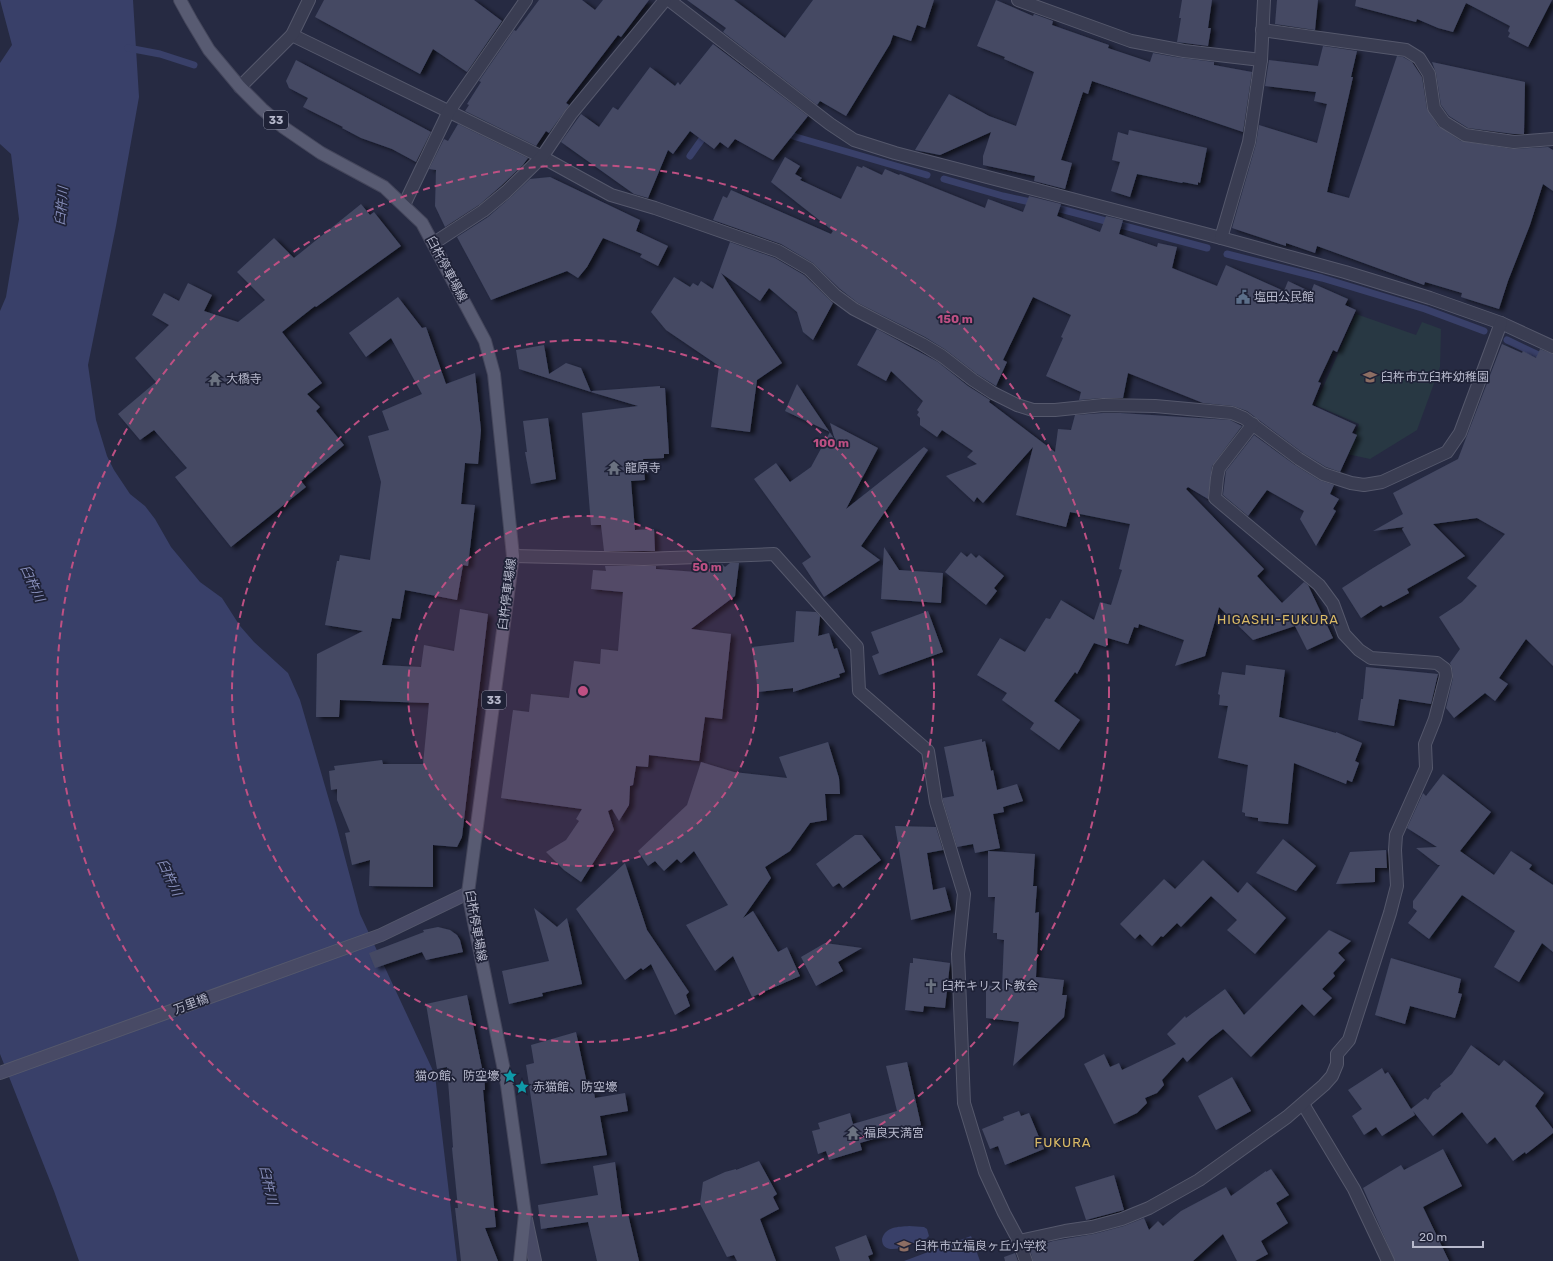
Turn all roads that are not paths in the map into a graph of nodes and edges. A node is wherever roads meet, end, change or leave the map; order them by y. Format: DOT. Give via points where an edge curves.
graph roads {
  1 [pos="180,0"];
  2 [pos="309,0"];
  3 [pos="526,0"];
  4 [pos="665,0"];
  5 [pos="669,0"];
  6 [pos="1018,0"];
  7 [pos="1264,0"];
  8 [pos="1262,30"];
  9 [pos="292,35"];
  10 [pos="1261,60"];
  11 [pos="240,87"];
  12 [pos="449,111"];
  13 [pos="1553,139"];
  14 [pos="542,157"];
  15 [pos="404,205"];
  16 [pos="1221,238"];
  17 [pos="434,244"];
  18 [pos="1501,323"];
  19 [pos="1553,347"];
  20 [pos="1253,424"];
  21 [pos="513,556"];
  22 [pos="468,893"];
  23 [pos="0,1073"];
  24 [pos="1303,1104"];
  25 [pos="524,1214"];
  26 [pos="1019,1241"];
  27 [pos="520,1261"];
  28 [pos="535,1261"];
  29 [pos="1026,1261"];
  30 [pos="1388,1261"];
  1 -- 11 [label="main road, 臼杵停車場線 / 33" via="209,50"];
  2 -- 9 [label="street"];
  3 -- 12 [label="street"];
  4 -- 14 [label="street" via="571,114"];
  5 -- 16 [label="street" via="854,140"];
  6 -- 10 [label="street" via="1131,41 1184,51"];
  7 -- 8 [label="street"];
  8 -- 10 [label="street"];
  8 -- 13 [label="street" via="1406,50 1419,58 1429,74 1434,108 1444,122 1465,135 1514,142"];
  9 -- 11 [label="street"];
  9 -- 12 [label="street"];
  10 -- 16 [label="street" via="1249,142"];
  11 -- 15 [label="main road, 臼杵停車場線 / 33" via="283,127 321,153 384,187"];
  12 -- 14 [label="street"];
  12 -- 15 [label="street"];
  14 -- 17 [label="street" via="483,211"];
  14 -- 20 [label="street" via="611,196 655,208 778,251 810,270 835,295 854,309 922,344 993,393 1017,405 1033,410 1104,405 1155,406 1232,413"];
  15 -- 17 [label="main road, 臼杵停車場線 / 33" via="422,223"];
  16 -- 18 [label="street" via="1352,274"];
  17 -- 21 [label="main road, 臼杵停車場線 / 33" via="485,341 494,374"];
  18 -- 19 [label="street"];
  18 -- 20 [label="street" via="1460,433 1447,452 1382,482 1364,485 1323,474"];
  20 -- 24 [label="street" via="1219,468 1215,498 1319,585 1333,604 1344,634 1364,655 1371,658 1437,663 1445,669 1446,676 1435,719 1425,744 1426,768 1396,835 1397,886 1349,1040 1337,1054 1337,1064 1332,1076"];
  21 -- 22 [label="main road, 臼杵停車場線 / 33"];
  21 -- 26 [label="street" via="644,559 774,554 857,647 859,691 928,751 936,802 964,894 958,954 964,1103 985,1172"];
  22 -- 23 [label="street, 万里橋" via="381,935"];
  22 -- 25 [label="main road, 臼杵停車場線 / 33" via="507,1085"];
  24 -- 26 [label="street" via="1199,1180 1149,1208 1092,1227"];
  24 -- 30 [label="street" via="1354,1189"];
  25 -- 27 [label="main road, 臼杵停車場線 / 33"];
  25 -- 28 [label="street"];
  26 -- 29 [label="street"];
}
